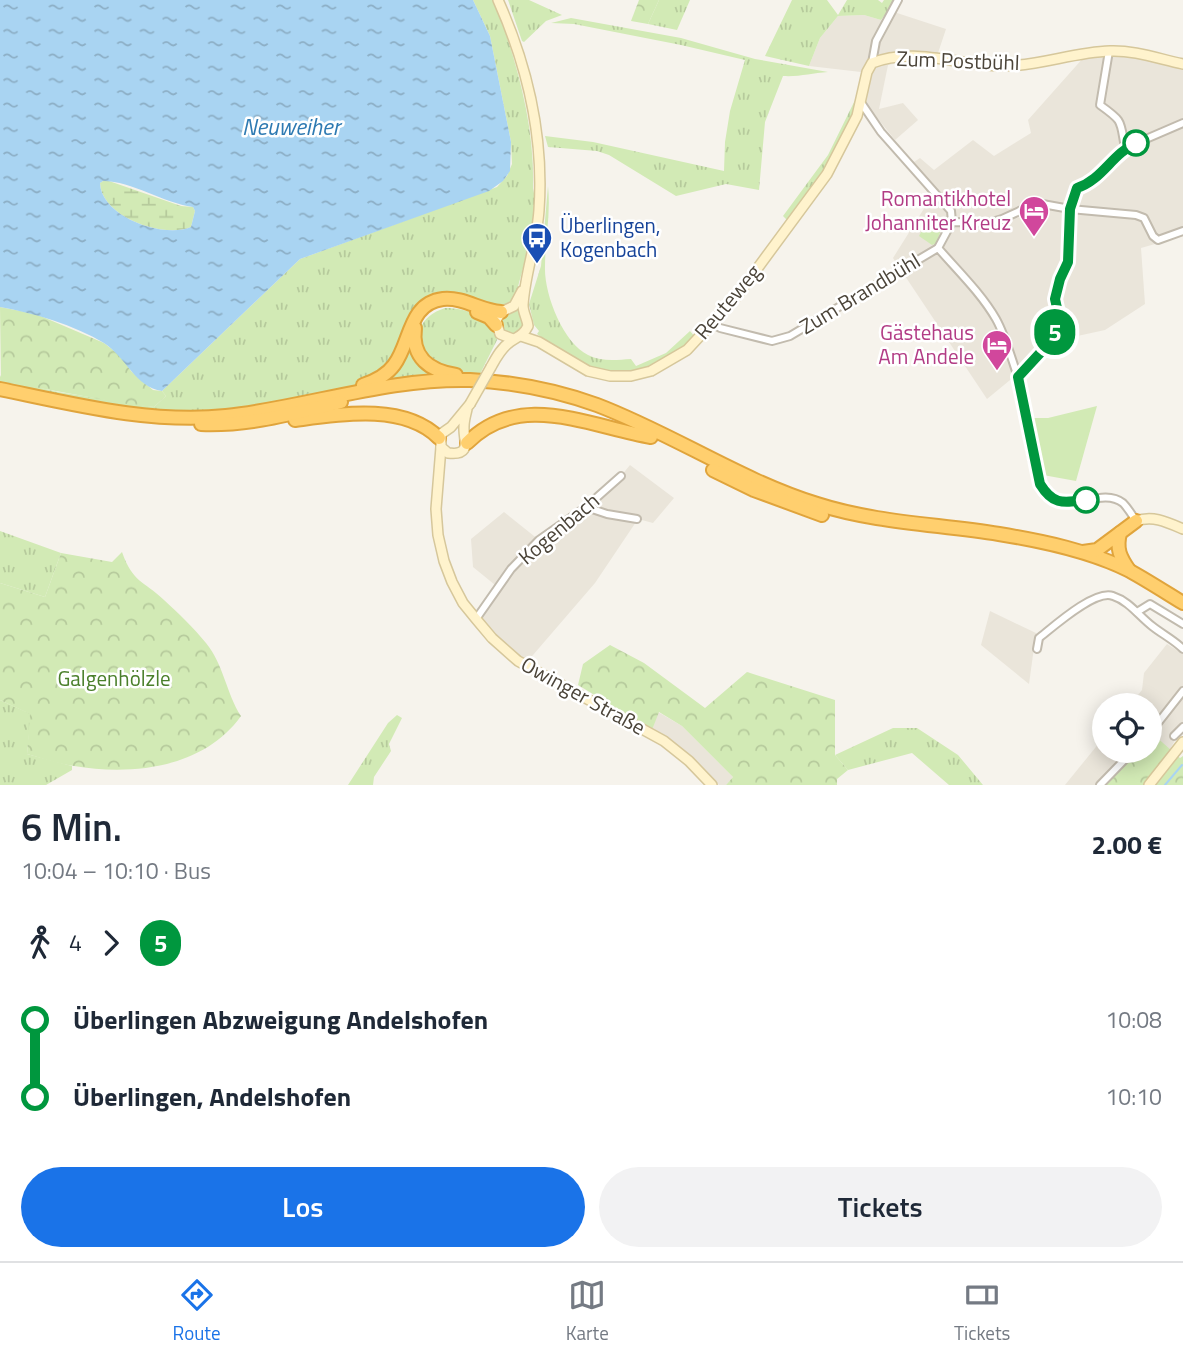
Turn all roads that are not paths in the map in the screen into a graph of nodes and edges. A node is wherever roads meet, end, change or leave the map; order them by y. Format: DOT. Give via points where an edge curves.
graph roads {
  1 [pos="498,0"];
  2 [pos="898,0"];
  3 [pos="1109,51"];
  4 [pos="872,63"];
  5 [pos="1183,64"];
  6 [pos="862,104"];
  7 [pos="857,116"];
  8 [pos="1183,123"];
  9 [pos="1125,148"];
  10 [pos="1070,209"];
  11 [pos="952,222"];
  12 [pos="1183,231"];
  13 [pos="938,248"];
  14 [pos="525,286"];
  15 [pos="506,310"];
  16 [pos="524,313"];
  17 [pos="713,324"];
  18 [pos="527,326"];
  19 [pos="499,331"];
  20 [pos="517,338"];
  21 [pos="538,342"];
  22 [pos="497,356"];
  23 [pos="1018,377"];
  24 [pos="470,380"];
  25 [pos="0,389"];
  26 [pos="352,392"];
  27 [pos="469,406"];
  28 [pos="142,415"];
  29 [pos="260,421"];
  30 [pos="450,427"];
  31 [pos="651,436"];
  32 [pos="465,438"];
  33 [pos="440,442"];
  34 [pos="452,454"];
  35 [pos="621,476"];
  36 [pos="439,478"];
  37 [pos="586,507"];
  38 [pos="637,519"];
  39 [pos="1136,521"];
  40 [pos="1183,529"];
  41 [pos="1120,532"];
  42 [pos="1079,552"];
  43 [pos="1129,570"];
  44 [pos="1164,592"];
  45 [pos="1183,603"];
  46 [pos="1137,612"];
  47 [pos="476,619"];
  48 [pos="1183,624"];
  49 [pos="1182,647"];
  50 [pos="1037,649"];
  51 [pos="1183,691"];
  52 [pos="1162,718"];
  53 [pos="1183,727"];
  54 [pos="1174,736"];
  55 [pos="1183,742"];
  56 [pos="1121,763"];
  57 [pos="712,785"];
  58 [pos="1100,785"];
  59 [pos="1149,785"];
  1 -- 14 [label="street" via="526,84 538,152 538,223"];
  2 -- 4 [label="street" via="876,41"];
  3 -- 4 [label="street, Zum Postbühl" via="1005,66 918,55"];
  3 -- 5 [label="street, Zum Postbühl"];
  3 -- 9 [label="street" via="1100,105 1123,127"];
  4 -- 6 [label="street, Zum Postbühl"];
  6 -- 7 [label="street, Zum Postbühl"];
  6 -- 11 [label="street" via="951,211"];
  7 -- 17 [label="street, Reuteweg" via="820,185"];
  8 -- 9 [label="street"];
  9 -- 10 [label="street" via="1089,184 1077,188"];
  10 -- 11 [label="street" via="1037,203 989,223"];
  10 -- 12 [label="street" via="1136,215 1144,218 1158,240"];
  10 -- 23 [label="street" via="1068,262 1055,299 1059,317 1054,338"];
  11 -- 13 [label="street"];
  13 -- 17 [label="street, Zum Brandbühl" via="790,336 772,341"];
  13 -- 23 [label="street, Zum Brandbühl" via="996,319"];
  14 -- 15 [label="street"];
  14 -- 16 [label="street"];
  15 -- 16 [label="street"];
  15 -- 19 [label="street"];
  15 -- 26 [label="highway" via="492,312 453,299 432,302 415,316 393,367"];
  16 -- 18 [label="street"];
  17 -- 21 [label="street, Reuteweg" via="673,360 631,376 588,371"];
  18 -- 20 [label="street"];
  18 -- 21 [label="street, Reuteweg"];
  19 -- 20 [label="street, Reuteweg"];
  19 -- 22 [label="street"];
  19 -- 24 [label="highway" via="489,317 451,304 432,308 418,321 415,344 422,360 435,370"];
  20 -- 21 [label="street, Reuteweg"];
  20 -- 22 [label="street"];
  22 -- 27 [label="street, bridge"];
  23 -- 39 [label="street, Zum Brandbühl" via="1035,467 1046,494 1064,503 1111,498 1121,502"];
  24 -- 26 [label="highway"];
  24 -- 42 [label="highway" via="567,395 598,405 763,485 839,511 1003,534"];
  25 -- 28 [label="highway"];
  26 -- 28 [label="highway" via="226,416"];
  27 -- 30 [label="street"];
  27 -- 32 [label="street"];
  28 -- 29 [label="highway" via="190,424"];
  29 -- 31 [label="highway" via="371,396 459,388 573,405"];
  29 -- 33 [label="highway" via="377,415 415,422 432,431"];
  30 -- 32 [label="street" via="458,427"];
  30 -- 33 [label="street" via="443,430"];
  31 -- 32 [label="highway" via="533,414 498,421"];
  31 -- 44 [label="highway" via="734,480 801,508 859,524 997,541 1083,562"];
  32 -- 34 [label="street" via="459,453"];
  33 -- 34 [label="street"];
  33 -- 36 [label="street, Owinger Straße"];
  34 -- 36 [label="street, Owinger Straße"];
  35 -- 37 [label="street, Kogenbach"];
  36 -- 47 [label="street, Owinger Straße" via="436,523 444,561 463,603"];
  37 -- 38 [label="street"];
  37 -- 47 [label="street, Kogenbach" via="539,540"];
  39 -- 40 [label="street" via="1147,517"];
  39 -- 41 [label="highway"];
  41 -- 42 [label="highway" via="1097,550"];
  41 -- 43 [label="highway" via="1119,554"];
  42 -- 43 [label="highway"];
  43 -- 44 [label="highway"];
  44 -- 45 [label="highway"];
  46 -- 48 [label="street" via="1150,604"];
  46 -- 49 [label="street"];
  46 -- 50 [label="street" via="1120,599 1103,594 1039,638"];
  47 -- 57 [label="street, Owinger Straße" via="518,661 663,741"];
  51 -- 52 [label="street"];
  53 -- 54 [label="street"];
  55 -- 59 [label="street"];
  56 -- 58 [label="street"];
}
